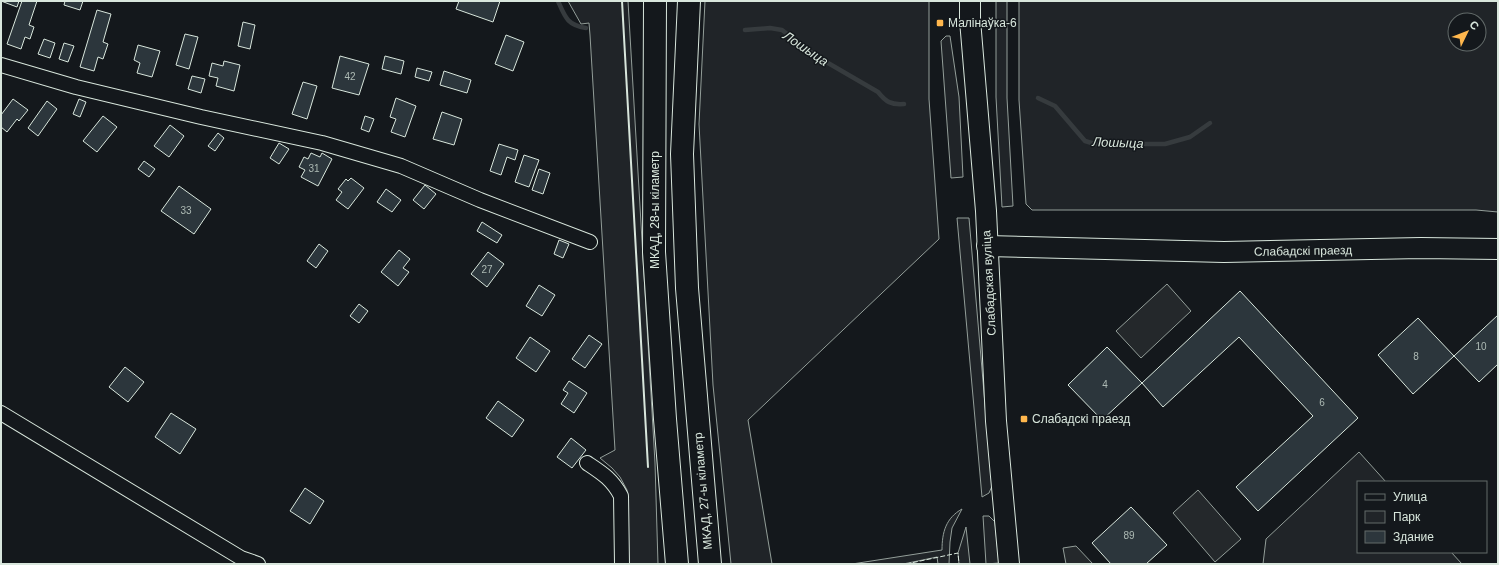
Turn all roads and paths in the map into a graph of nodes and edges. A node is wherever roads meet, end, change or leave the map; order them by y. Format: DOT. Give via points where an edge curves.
graph roads {
  1 [pos="656,1"];
  2 [pos="689,1"];
  3 [pos="970,1"];
  4 [pos="1,65"];
  5 [pos="590,242"];
  6 [pos="987,246"];
  7 [pos="1498,249"];
  8 [pos="1,412"];
  9 [pos="586,463"];
  10 [pos="258,564"];
  11 [pos="622,564"];
  12 [pos="677,564"];
  13 [pos="710,564"];
  14 [pos="1009,564"];
  1 -- 12 [label="highway, МКАД, 28-ы кіламетр" via="654,252 664,419"];
  2 -- 13 [label="highway, МКАД, 27-ы кіламетр" via="682,154 687,288"];
  3 -- 6 [label="main road, Слабадская вуліца"];
  4 -- 5 [label="street" via="76,87 322,143 401,166 480,200"];
  6 -- 7 [label="main road, Слабадскі праезд" via="1224,252"];
  6 -- 14 [label="main road, Слабадская вуліца" via="996,421"];
  8 -- 10 [label="street" via="241,558"];
  9 -- 11 [label="street" via="608,476 621,496"];
}
